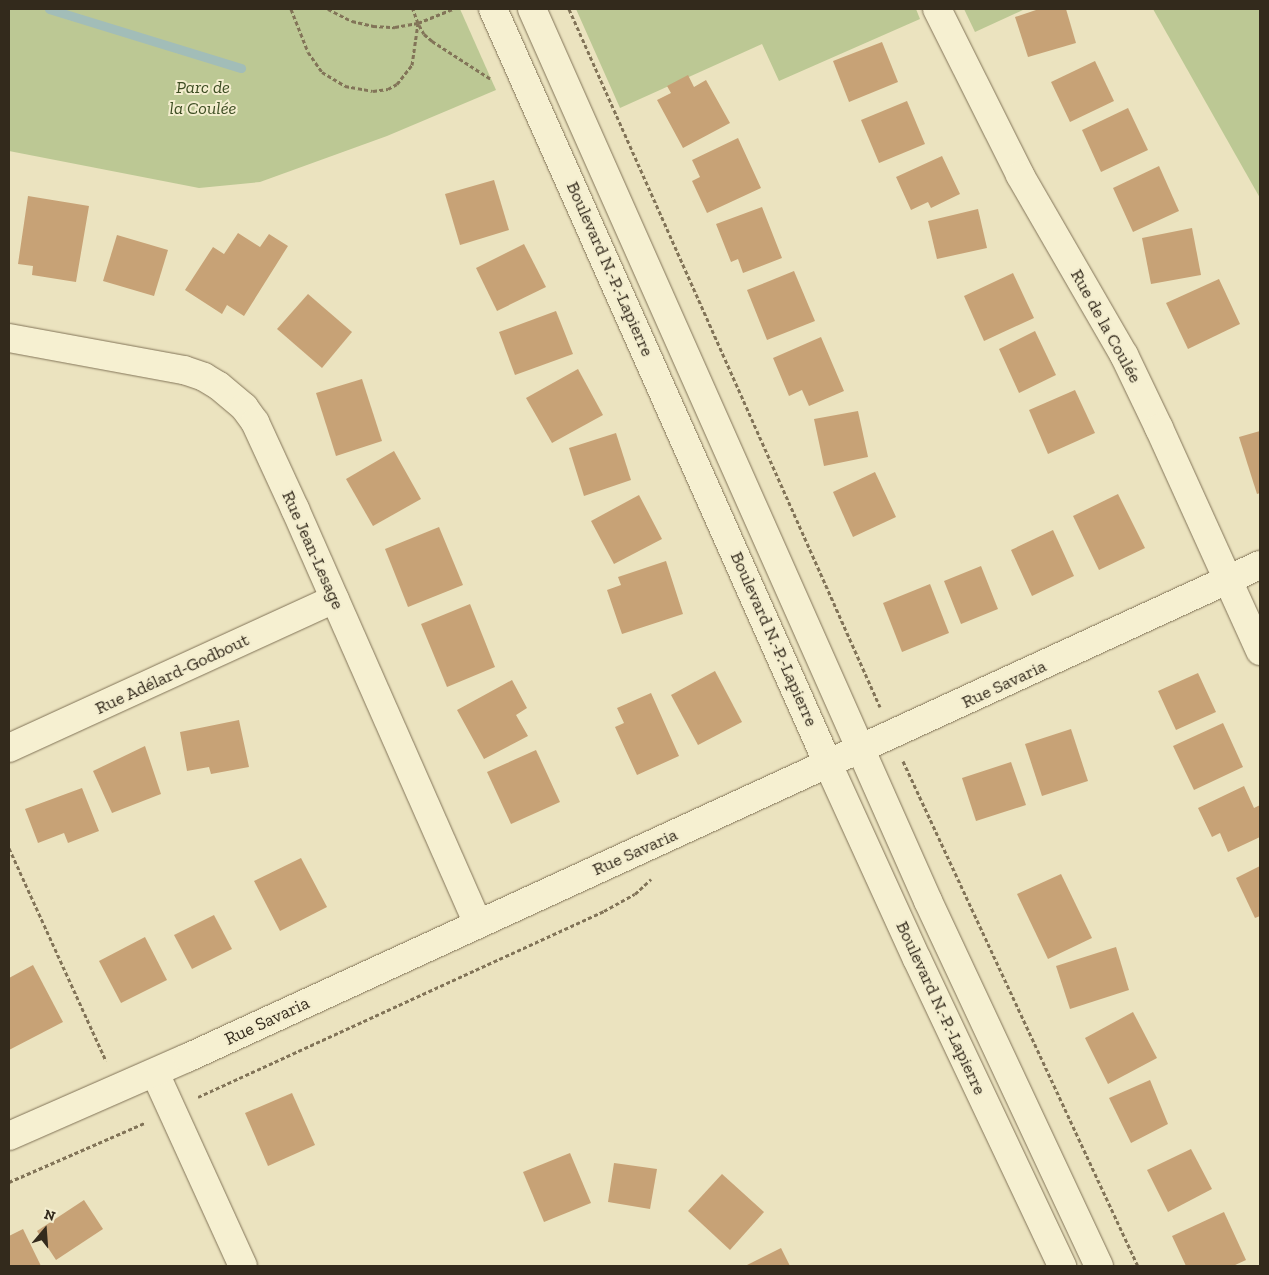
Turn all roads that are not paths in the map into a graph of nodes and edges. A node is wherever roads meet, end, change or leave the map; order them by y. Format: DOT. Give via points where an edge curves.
graph roads {
  1 [pos="493,9"];
  2 [pos="532,9"];
  3 [pos="937,9"];
  4 [pos="9,338"];
  5 [pos="38,343"];
  6 [pos="9,357"];
  7 [pos="1260,565"];
  8 [pos="1228,580"];
  9 [pos="335,599"];
  10 [pos="1260,651"];
  11 [pos="9,748"];
  12 [pos="860,748"];
  13 [pos="828,764"];
  14 [pos="478,923"];
  15 [pos="155,1073"];
  16 [pos="9,1136"];
  17 [pos="243,1266"];
  18 [pos="1062,1266"];
  19 [pos="1099,1266"];
  1 -- 13 [label="street, Boulevard N.-P.-Lapierre"];
  2 -- 12 [label="street, Boulevard N.-P.-Lapierre"];
  3 -- 8 [label="street, Rue de la Coulée" via="1020,175 1124,355"];
  4 -- 5 [label="street, Rue Jean-Lesage"];
  5 -- 6 [label="street"];
  5 -- 9 [label="street, Rue Jean-Lesage" via="184,370 204,377 232,396 255,422"];
  7 -- 8 [label="street, Rue Savaria"];
  8 -- 10 [label="street, Rue de la Coulée"];
  8 -- 12 [label="street, Rue Savaria" via="908,729"];
  9 -- 11 [label="street, Rue Adélard-Godbout"];
  9 -- 14 [label="street, Rue Jean-Lesage"];
  12 -- 13 [label="street, Rue Savaria"];
  12 -- 19 [label="street, Boulevard N.-P.-Lapierre"];
  13 -- 14 [label="street, Rue Savaria"];
  13 -- 18 [label="street, Boulevard N.-P.-Lapierre"];
  14 -- 15 [label="street, Rue Savaria"];
  15 -- 16 [label="street, Rue Savaria"];
  15 -- 17 [label="street"];
}
